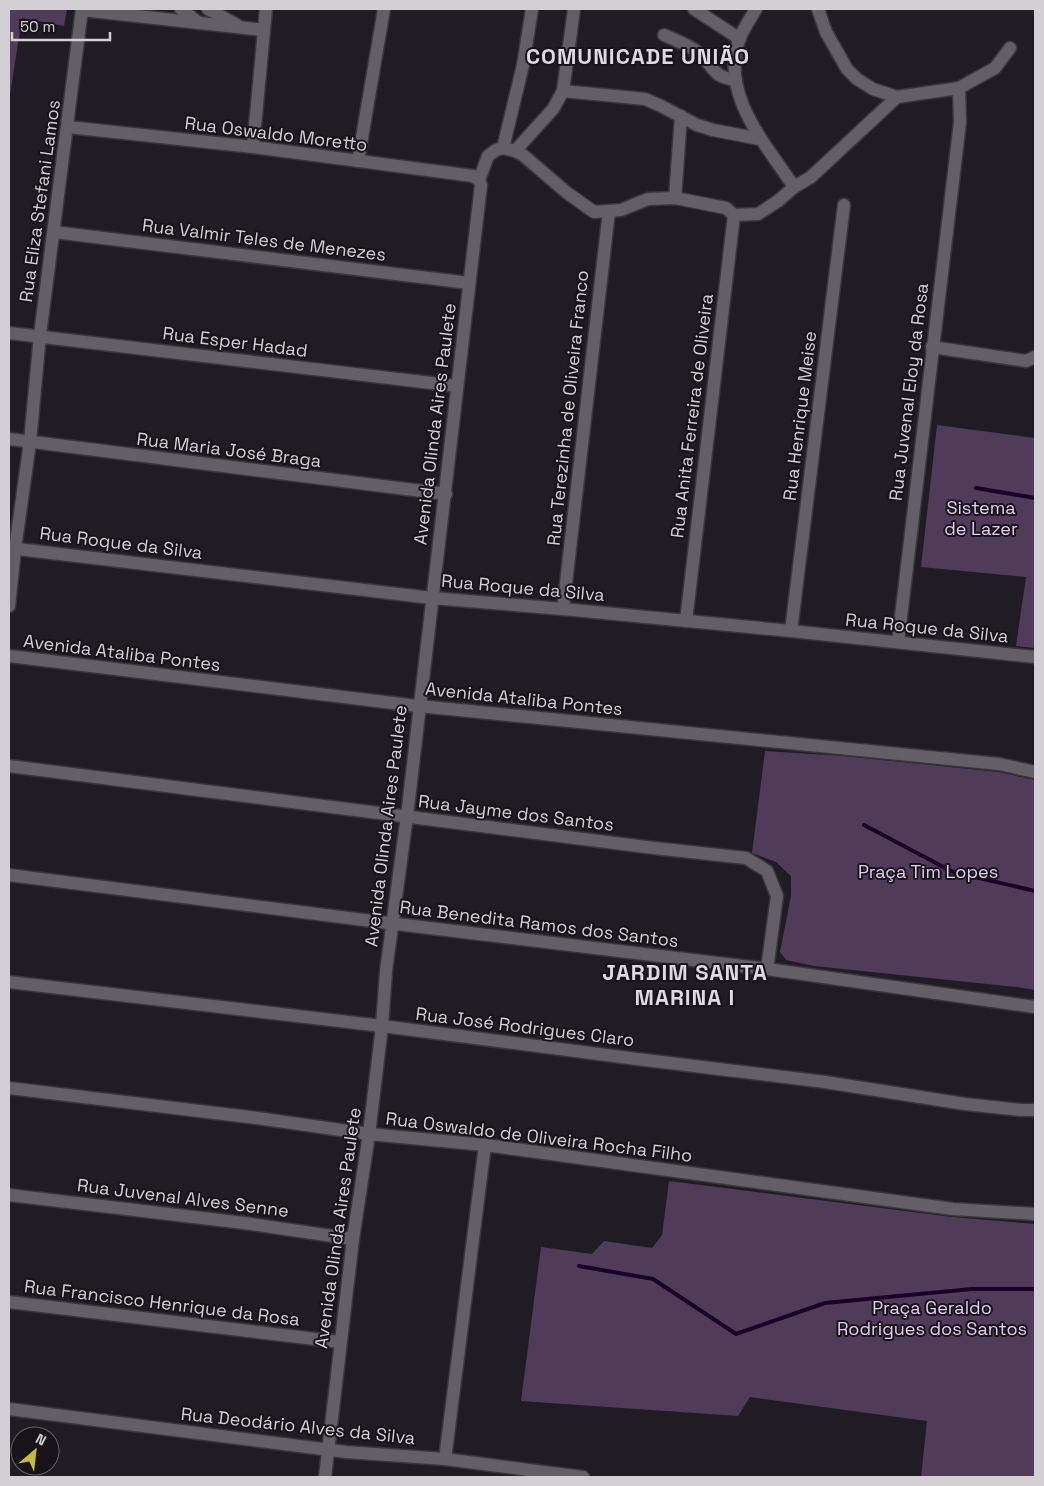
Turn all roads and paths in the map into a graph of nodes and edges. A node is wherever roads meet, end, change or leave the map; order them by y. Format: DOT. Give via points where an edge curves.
graph roads {
  1 [pos="182,9"];
  2 [pos="208,9"];
  3 [pos="266,9"];
  4 [pos="384,9"];
  5 [pos="532,9"];
  6 [pos="574,9"];
  7 [pos="694,9"];
  8 [pos="756,9"];
  9 [pos="818,9"];
  10 [pos="82,10"];
  11 [pos="199,23"];
  12 [pos="241,28"];
  13 [pos="264,30"];
  14 [pos="664,35"];
  15 [pos="740,39"];
  16 [pos="1010,48"];
  17 [pos="736,80"];
  18 [pos="959,88"];
  19 [pos="563,91"];
  20 [pos="897,97"];
  21 [pos="681,116"];
  22 [pos="68,127"];
  23 [pos="760,139"];
  24 [pos="253,147"];
  25 [pos="509,150"];
  26 [pos="488,156"];
  27 [pos="358,161"];
  28 [pos="460,174"];
  29 [pos="479,180"];
  30 [pos="794,187"];
  31 [pos="675,198"];
  32 [pos="844,206"];
  33 [pos="609,212"];
  34 [pos="734,215"];
  35 [pos="54,232"];
  36 [pos="469,283"];
  37 [pos="9,333"];
  38 [pos="40,336"];
  39 [pos="932,347"];
  40 [pos="1035,357"];
  41 [pos="457,386"];
  42 [pos="9,439"];
  43 [pos="30,442"];
  44 [pos="446,494"];
  45 [pos="12,548"];
  46 [pos="432,598"];
  47 [pos="9,606"];
  48 [pos="563,609"];
  49 [pos="686,620"];
  50 [pos="791,631"];
  51 [pos="898,642"];
  52 [pos="9,656"];
  53 [pos="1035,657"];
  54 [pos="419,706"];
  55 [pos="9,766"];
  56 [pos="1035,772"];
  57 [pos="407,816"];
  58 [pos="9,875"];
  59 [pos="392,923"];
  60 [pos="767,969"];
  61 [pos="9,982"];
  62 [pos="1035,1007"];
  63 [pos="382,1026"];
  64 [pos="9,1088"];
  65 [pos="1035,1110"];
  66 [pos="369,1134"];
  67 [pos="485,1145"];
  68 [pos="9,1195"];
  69 [pos="1035,1214"];
  70 [pos="353,1238"];
  71 [pos="9,1302"];
  72 [pos="340,1342"];
  73 [pos="9,1409"];
  74 [pos="328,1450"];
  75 [pos="444,1459"];
  76 [pos="325,1477"];
  77 [pos="583,1477"];
  1 -- 11 [label="street"];
  2 -- 12 [label="street"];
  3 -- 13 [label="street"];
  4 -- 27 [label="street"];
  5 -- 25 [label="street"];
  6 -- 19 [label="street"];
  7 -- 15 [label="street"];
  8 -- 15 [label="street"];
  9 -- 20 [label="street" via="826,32 847,69 873,89"];
  10 -- 11 [label="street"];
  10 -- 22 [label="street, Rua Eliza Stefani Lamos"];
  11 -- 12 [label="street"];
  12 -- 13 [label="street"];
  13 -- 24 [label="street"];
  14 -- 17 [label="street" via="699,53 716,74"];
  15 -- 17 [label="street" via="735,59"];
  16 -- 18 [label="street" via="995,68"];
  17 -- 23 [label="street"];
  18 -- 20 [label="street"];
  18 -- 39 [label="street, Rua Juvenal Eloy da Rosa" via="960,122"];
  19 -- 21 [label="street" via="645,99"];
  19 -- 25 [label="street" via="553,109"];
  20 -- 30 [label="street" via="811,177"];
  21 -- 23 [label="street" via="713,130"];
  21 -- 31 [label="street"];
  22 -- 24 [label="street, Rua Oswaldo Moretto"];
  22 -- 35 [label="street, Rua Eliza Stefani Lamos"];
  23 -- 30 [label="street"];
  24 -- 27 [label="street, Rua Oswaldo Moretto"];
  25 -- 26 [label="street" via="496,150"];
  25 -- 33 [label="street" via="523,155 594,212"];
  26 -- 28 [label="street"];
  26 -- 29 [label="street, Avenida Olinda Aires Paulete"];
  27 -- 28 [label="street, Rua Oswaldo Moretto"];
  28 -- 29 [label="street, Rua Oswaldo Moretto"];
  29 -- 36 [label="street, Avenida Olinda Aires Paulete"];
  30 -- 34 [label="street" via="758,214"];
  31 -- 33 [label="street" via="648,199"];
  31 -- 34 [label="street" via="726,208"];
  32 -- 50 [label="street, Rua Henrique Meise"];
  33 -- 48 [label="street, Rua Terezinha de Oliveira Franco"];
  34 -- 49 [label="street, Rua Anita Ferreira de Oliveira"];
  35 -- 36 [label="street, Rua Valmir Teles de Menezes"];
  35 -- 38 [label="street, Rua Eliza Stefani Lamos"];
  36 -- 41 [label="street, Avenida Olinda Aires Paulete"];
  37 -- 38 [label="street, Rua Esper Hadad"];
  38 -- 41 [label="street, Rua Esper Hadad"];
  38 -- 43 [label="street, Rua Eliza Stefani Lamos"];
  39 -- 40 [label="street" via="1026,361"];
  39 -- 51 [label="street, Rua Juvenal Eloy da Rosa"];
  41 -- 44 [label="street, Avenida Olinda Aires Paulete"];
  42 -- 43 [label="street, Rua Maria José Braga"];
  43 -- 44 [label="street, Rua Maria José Braga"];
  43 -- 45 [label="street, Rua Eliza Stefani Lamos"];
  44 -- 46 [label="street, Avenida Olinda Aires Paulete"];
  45 -- 46 [label="street, Rua Roque da Silva"];
  45 -- 47 [label="street, Rua Eliza Stefani Lamos"];
  46 -- 48 [label="street, Rua Roque da Silva"];
  46 -- 54 [label="street, Avenida Olinda Aires Paulete"];
  48 -- 49 [label="street, Rua Roque da Silva"];
  49 -- 50 [label="street, Rua Roque da Silva"];
  50 -- 51 [label="street, Rua Roque da Silva"];
  51 -- 53 [label="street, Rua Roque da Silva"];
  52 -- 54 [label="street, Avenida Ataliba Pontes"];
  54 -- 56 [label="street, Avenida Ataliba Pontes" via="990,763"];
  54 -- 57 [label="street, Avenida Olinda Aires Paulete"];
  55 -- 57 [label="street, Rua Jayme dos Santos"];
  57 -- 59 [label="street, Avenida Olinda Aires Paulete"];
  57 -- 60 [label="street, Rua Jayme dos Santos" via="746,858 767,871 777,896"];
  58 -- 59 [label="street, Rua Benedita Ramos dos Santos"];
  59 -- 60 [label="street, Rua Benedita Ramos dos Santos"];
  59 -- 63 [label="street, Avenida Olinda Aires Paulete"];
  60 -- 62 [label="street, Rua Benedita Ramos dos Santos"];
  61 -- 63 [label="street, Rua José Rodrigues Claro"];
  63 -- 65 [label="street, Rua José Rodrigues Claro" via="825,1082 966,1104"];
  63 -- 66 [label="street, Avenida Olinda Aires Paulete"];
  64 -- 66 [label="street, Rua Oswaldo de Oliveira Rocha Filho"];
  66 -- 67 [label="street, Rua Oswaldo de Oliveira Rocha Filho"];
  66 -- 70 [label="street, Avenida Olinda Aires Paulete"];
  67 -- 69 [label="street, Rua Oswaldo de Oliveira Rocha Filho" via="953,1209"];
  67 -- 75 [label="street"];
  68 -- 70 [label="street, Rua Juvenal Alves Senne"];
  70 -- 72 [label="street, Avenida Olinda Aires Paulete"];
  71 -- 72 [label="street, Rua Francisco Henrique da Rosa"];
  72 -- 74 [label="street, Avenida Olinda Aires Paulete"];
  73 -- 74 [label="street, Rua Deodário Alves da Silva"];
  74 -- 75 [label="street, Rua Deodário Alves da Silva"];
  74 -- 76 [label="street, Avenida Olinda Aires Paulete"];
  75 -- 77 [label="street, Rua Deodário Alves da Silva"];
}
